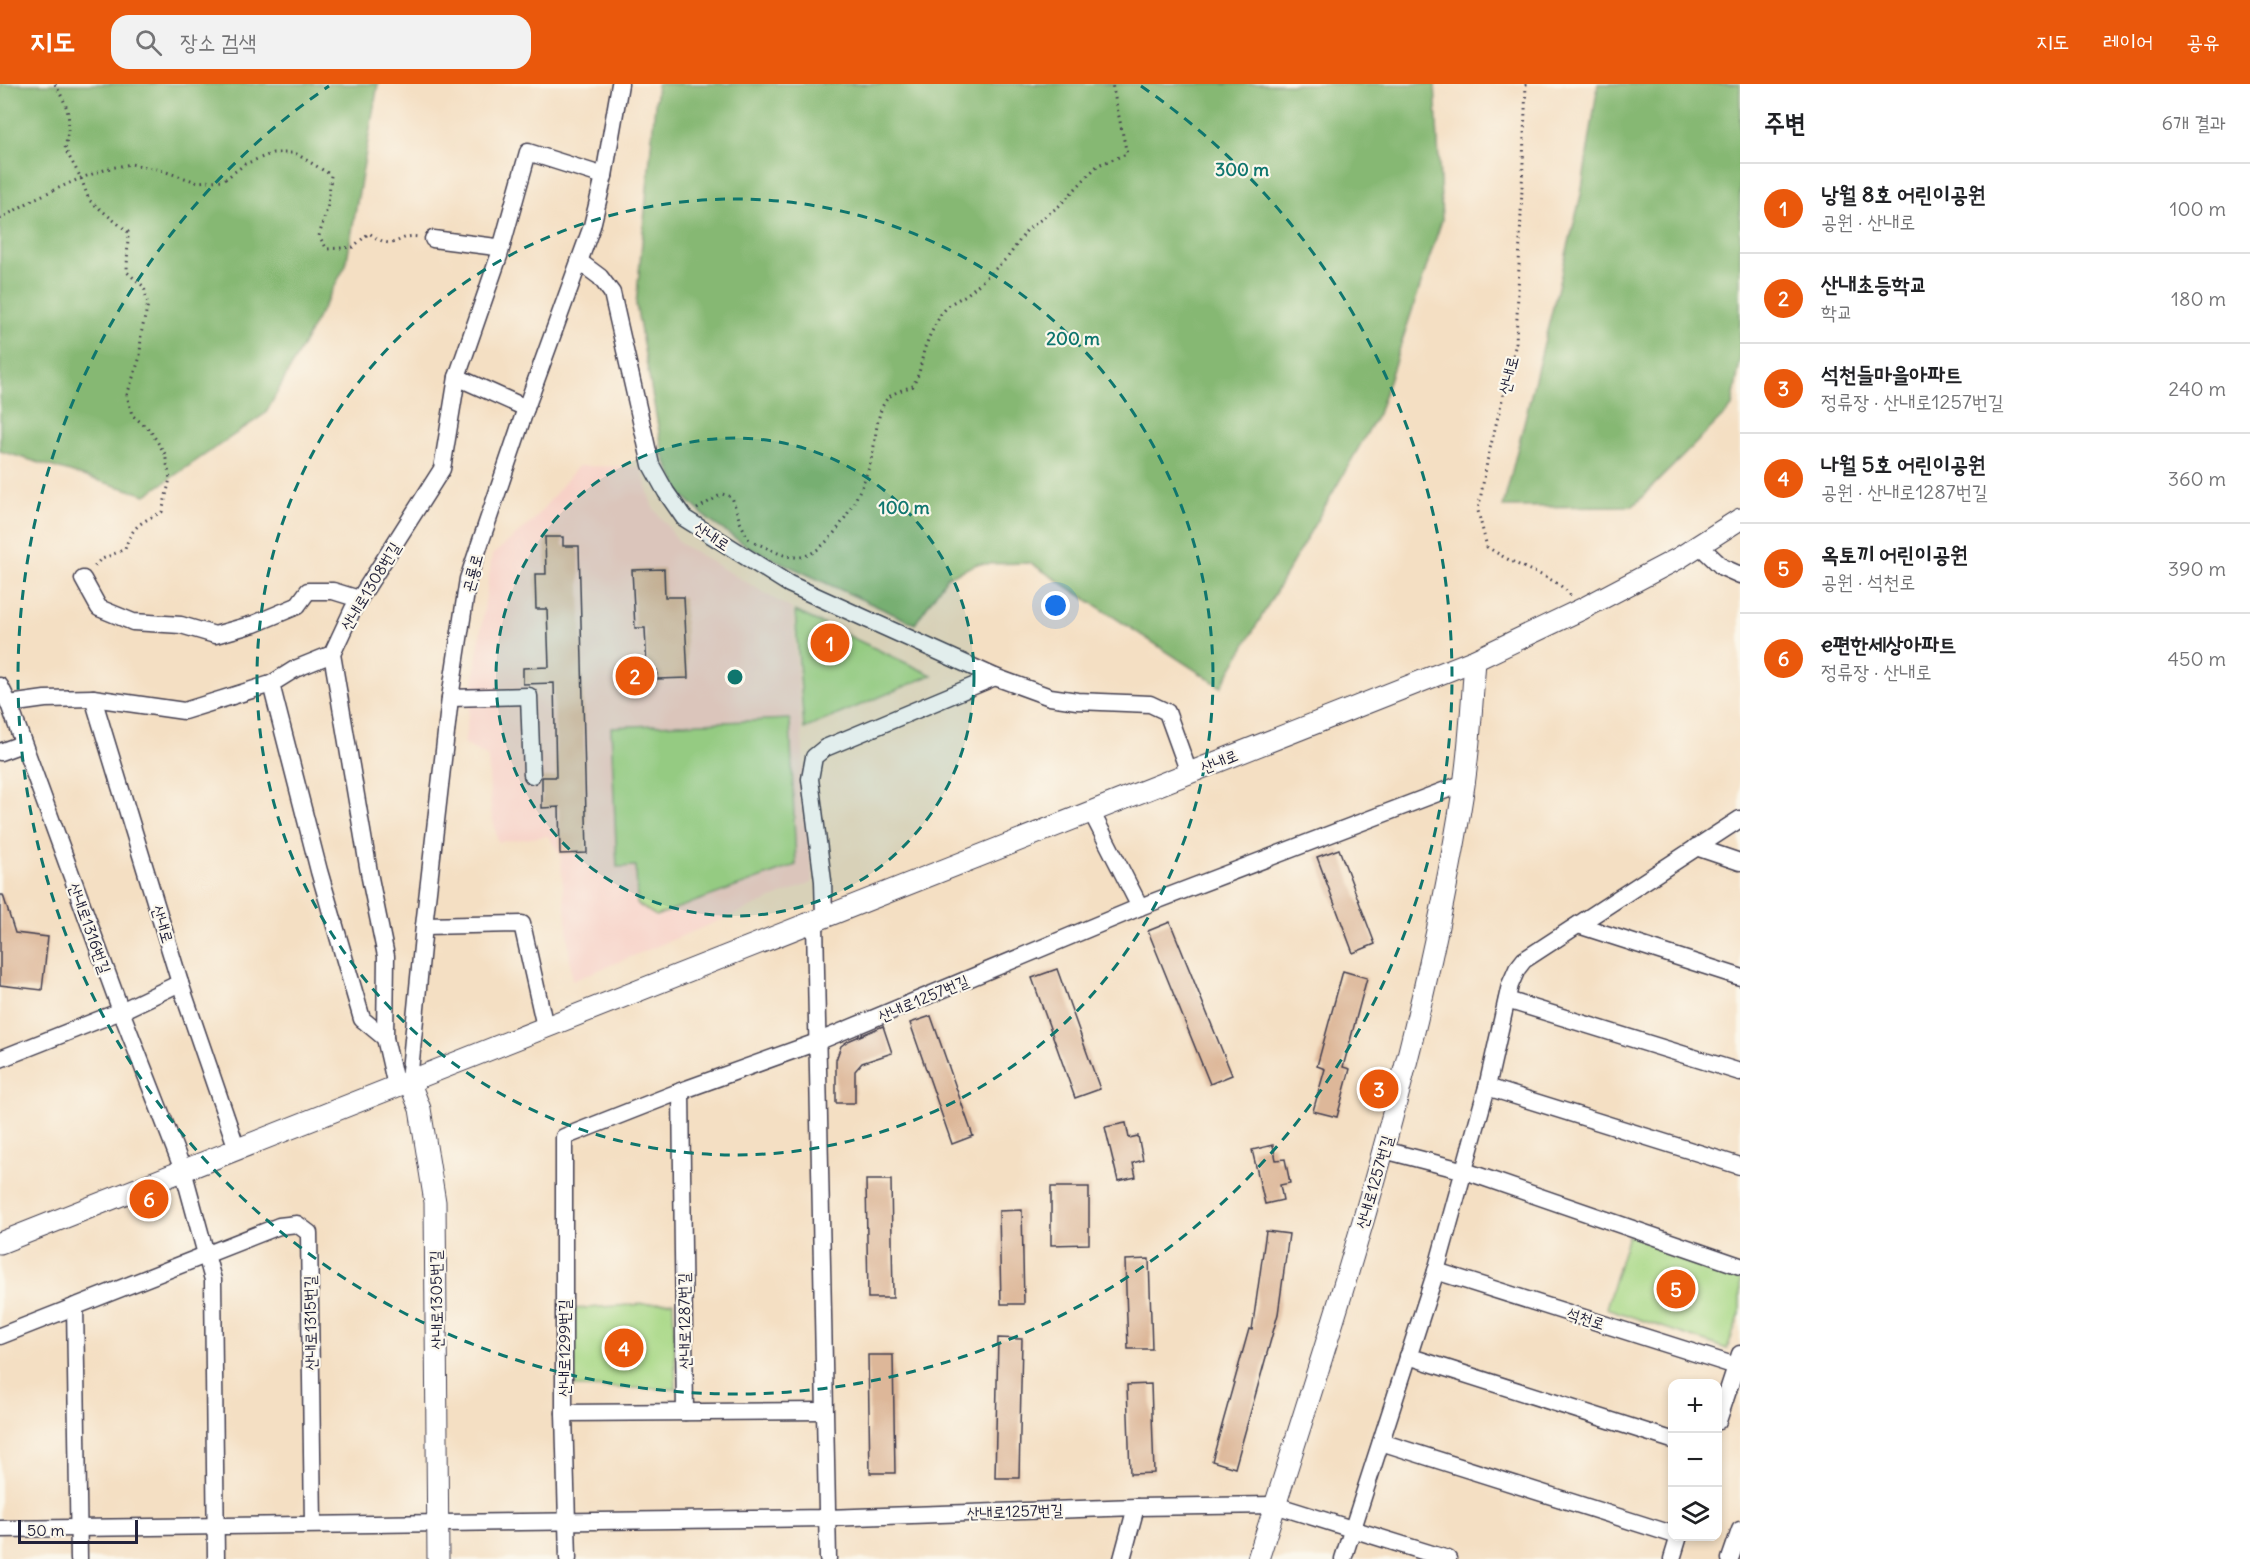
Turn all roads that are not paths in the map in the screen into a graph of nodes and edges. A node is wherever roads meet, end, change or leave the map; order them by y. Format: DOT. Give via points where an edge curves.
graph roads {
  1 [pos="620,84"];
  2 [pos="603,176"];
  3 [pos="433,239"];
  4 [pos="502,245"];
  5 [pos="580,262"];
  6 [pos="457,377"];
  7 [pos="526,408"];
  8 [pos="1740,519"];
  9 [pos="1700,545"];
  10 [pos="1740,575"];
  11 [pos="83,579"];
  12 [pos="359,599"];
  13 [pos="332,654"];
  14 [pos="1475,660"];
  15 [pos="995,677"];
  16 [pos="271,684"];
  17 [pos="0,686"];
  18 [pos="93,698"];
  19 [pos="450,698"];
  20 [pos="9,704"];
  21 [pos="22,744"];
  22 [pos="0,752"];
  23 [pos="1189,773"];
  24 [pos="532,775"];
  25 [pos="1464,783"];
  26 [pos="1091,811"];
  27 [pos="1740,819"];
  28 [pos="1696,848"];
  29 [pos="1740,862"];
  30 [pos="1140,908"];
  31 [pos="824,917"];
  32 [pos="1578,925"];
  33 [pos="424,926"];
  34 [pos="1740,977"];
  35 [pos="180,983"];
  36 [pos="1507,1000"];
  37 [pos="121,1011"];
  38 [pos="545,1027"];
  39 [pos="385,1038"];
  40 [pos="817,1042"];
  41 [pos="0,1059"];
  42 [pos="1740,1072"];
  43 [pos="402,1084"];
  44 [pos="1487,1087"];
  45 [pos="681,1091"];
  46 [pos="237,1149"];
  47 [pos="1384,1150"];
  48 [pos="1740,1166"];
  49 [pos="183,1170"];
  50 [pos="1465,1171"];
  51 [pos="0,1243"];
  52 [pos="206,1254"];
  53 [pos="1740,1266"];
  54 [pos="1436,1271"];
  55 [pos="75,1306"];
  56 [pos="0,1336"];
  57 [pos="1408,1356"];
  58 [pos="1738,1360"];
  59 [pos="1722,1410"];
  60 [pos="824,1411"];
  61 [pos="685,1412"];
  62 [pos="564,1413"];
  63 [pos="1668,1439"];
  64 [pos="1381,1442"];
  65 [pos="1275,1505"];
  66 [pos="1136,1507"];
  67 [pos="827,1518"];
  68 [pos="568,1520"];
  69 [pos="438,1522"];
  70 [pos="313,1524"];
  71 [pos="217,1526"];
  72 [pos="79,1527"];
  73 [pos="0,1528"];
  74 [pos="1352,1528"];
  75 [pos="1740,1530"];
  76 [pos="1668,1533"];
  77 [pos="1677,1541"];
  78 [pos="79,1559"];
  79 [pos="216,1559"];
  80 [pos="438,1559"];
  81 [pos="568,1559"];
  82 [pos="828,1559"];
  83 [pos="1122,1559"];
  84 [pos="1258,1559"];
  85 [pos="1342,1559"];
  86 [pos="1448,1559"];
  87 [pos="1672,1559"];
  88 [pos="1730,1559"];
  1 -- 2 [label="street, 곤룡로"];
  2 -- 4 [label="street, 산내로1308번길" via="528,152"];
  2 -- 5 [label="street, 곤룡로"];
  3 -- 4 [label="street" via="496,248"];
  4 -- 6 [label="street, 산내로1308번길"];
  5 -- 7 [label="street, 곤룡로"];
  5 -- 15 [label="street, 산내로" via="600,277 612,293 651,465 684,518 789,584"];
  6 -- 7 [label="street"];
  6 -- 12 [label="street, 산내로1308번길" via="442,469"];
  7 -- 19 [label="street, 곤룡로" via="468,579"];
  8 -- 9 [label="main road, 산내로"];
  9 -- 10 [label="street" via="1722,567"];
  9 -- 14 [label="main road, 산내로" via="1582,609"];
  11 -- 12 [label="street" via="99,608 134,622 181,625 215,635 297,606 308,591 333,591"];
  12 -- 13 [label="street, 산내로1308번길"];
  13 -- 16 [label="street"];
  13 -- 39 [label="street" via="386,956"];
  14 -- 23 [label="main road, 산내로"];
  14 -- 25 [label="main road, 산내로1257번길"];
  15 -- 23 [label="street, 산내로" via="1050,697 1150,704 1167,712"];
  15 -- 31 [label="street" via="825,748 814,757 810,779"];
  16 -- 18 [label="street" via="184,711"];
  16 -- 39 [label="street" via="362,1019"];
  17 -- 20 [label="street, 산내로1316번길"];
  18 -- 20 [label="street"];
  18 -- 35 [label="street, 산내로"];
  19 -- 24 [label="street" via="530,696"];
  19 -- 33 [label="street, 곤룡로"];
  20 -- 21 [label="street, 산내로1316번길"];
  21 -- 22 [label="street"];
  21 -- 37 [label="street, 산내로1316번길"];
  23 -- 26 [label="main road, 산내로"];
  25 -- 30 [label="street, 산내로1257번길"];
  25 -- 47 [label="main road, 산내로1257번길" via="1442,911"];
  26 -- 30 [label="street"];
  26 -- 31 [label="main road, 산내로"];
  27 -- 28 [label="street"];
  28 -- 29 [label="street"];
  28 -- 32 [label="street"];
  30 -- 40 [label="street, 산내로1257번길"];
  31 -- 38 [label="main road, 산내로"];
  31 -- 40 [label="street" via="815,923"];
  32 -- 34 [label="street"];
  32 -- 36 [label="street" via="1524,960"];
  33 -- 38 [label="street" via="522,924"];
  33 -- 43 [label="street, 곤룡로"];
  35 -- 37 [label="street"];
  35 -- 46 [label="street, 산내로"];
  36 -- 42 [label="street"];
  36 -- 44 [label="street"];
  37 -- 41 [label="street"];
  37 -- 49 [label="street, 산내로1316번길"];
  38 -- 43 [label="main road, 산내로"];
  39 -- 43 [label="street"];
  40 -- 45 [label="street"];
  40 -- 60 [label="street"];
  43 -- 46 [label="main road, 산내로"];
  43 -- 69 [label="main road, 산내로1305번길" via="420,1109 435,1202"];
  44 -- 48 [label="street"];
  44 -- 50 [label="street"];
  45 -- 61 [label="street, 산내로1287번길"];
  45 -- 62 [label="street, 산내로1299번길" via="564,1137"];
  46 -- 49 [label="main road, 산내로"];
  47 -- 50 [label="street"];
  47 -- 65 [label="main road, 산내로1257번길"];
  49 -- 51 [label="main road, 산내로"];
  49 -- 52 [label="street"];
  50 -- 53 [label="street"];
  50 -- 54 [label="street"];
  52 -- 55 [label="street, 산내로1315번길"];
  52 -- 70 [label="street, 산내로1315번길" via="279,1226 297,1224 309,1233"];
  52 -- 71 [label="street" via="213,1280"];
  54 -- 57 [label="street"];
  54 -- 58 [label="street, 석천로"];
  55 -- 56 [label="street, 산내로1315번길"];
  55 -- 72 [label="street"];
  57 -- 63 [label="street"];
  57 -- 64 [label="street"];
  58 -- 59 [label="street, 석천로"];
  60 -- 61 [label="street"];
  60 -- 67 [label="street"];
  61 -- 62 [label="street"];
  62 -- 68 [label="street, 산내로1299번길"];
  64 -- 74 [label="street"];
  64 -- 76 [label="street"];
  65 -- 66 [label="street, 산내로1257번길"];
  65 -- 74 [label="street"];
  65 -- 84 [label="main road, 산내로1257번길"];
  66 -- 67 [label="street, 산내로1257번길"];
  66 -- 83 [label="street"];
  67 -- 68 [label="street"];
  67 -- 82 [label="street"];
  68 -- 69 [label="street"];
  68 -- 81 [label="street, 산내로1299번길"];
  69 -- 70 [label="street"];
  69 -- 80 [label="main road, 산내로1305번길"];
  70 -- 71 [label="street"];
  71 -- 72 [label="street"];
  71 -- 79 [label="street"];
  72 -- 73 [label="street"];
  72 -- 78 [label="street"];
  74 -- 85 [label="street"];
  74 -- 86 [label="street"];
  75 -- 88 [label="street"];
  77 -- 87 [label="street"];
}
